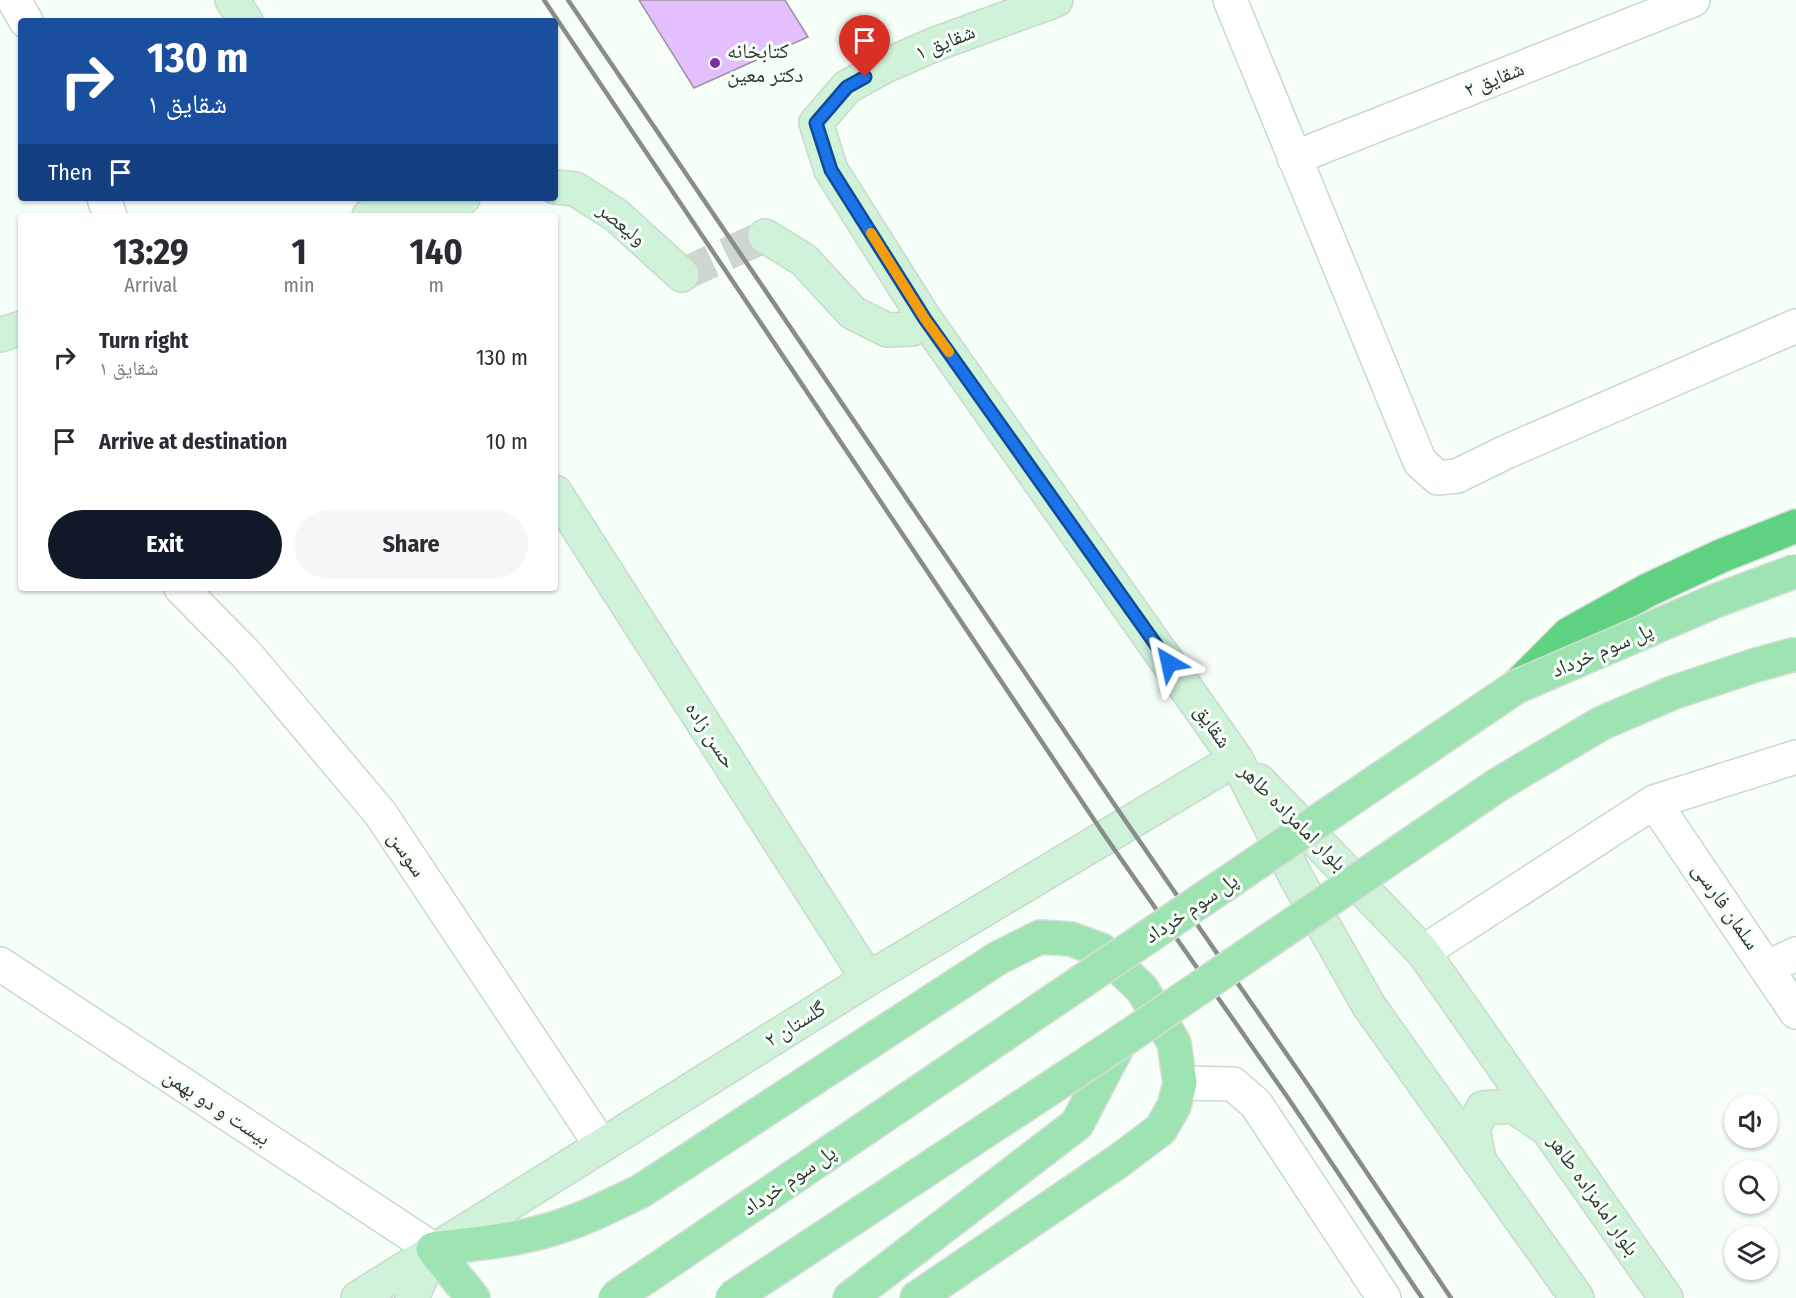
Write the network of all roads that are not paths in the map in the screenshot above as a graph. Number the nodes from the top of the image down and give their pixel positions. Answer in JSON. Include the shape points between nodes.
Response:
{"nodes":[{"id":1,"x":14,"y":0,"type":"edge"},
{"id":2,"x":232,"y":0,"type":"edge"},
{"id":3,"x":1056,"y":0,"type":"edge"},
{"id":4,"x":1230,"y":0,"type":"edge"},
{"id":5,"x":1693,"y":0,"type":"edge"},
{"id":6,"x":24,"y":18,"type":"edge"},
{"id":7,"x":244,"y":18,"type":"edge"},
{"id":8,"x":816,"y":123,"type":"joint"},
{"id":9,"x":1294,"y":158,"type":"junction"},
{"id":10,"x":558,"y":187,"type":"edge"},
{"id":11,"x":443,"y":201,"type":"edge"},
{"id":12,"x":372,"y":211,"type":"edge"},
{"id":13,"x":765,"y":236,"type":"dead end"},
{"id":14,"x":682,"y":275,"type":"dead end"},
{"id":15,"x":925,"y":319,"type":"junction"},
{"id":16,"x":1796,"y":326,"type":"edge"},
{"id":17,"x":18,"y":329,"type":"edge"},
{"id":18,"x":0,"y":335,"type":"edge"},
{"id":19,"x":558,"y":497,"type":"edge"},
{"id":20,"x":1796,"y":526,"type":"edge"},
{"id":21,"x":1796,"y":571,"type":"edge"},
{"id":22,"x":184,"y":591,"type":"edge"},
{"id":23,"x":1796,"y":654,"type":"edge"},
{"id":24,"x":1516,"y":687,"type":"junction"},
{"id":25,"x":1796,"y":757,"type":"edge"},
{"id":26,"x":1236,"y":759,"type":"junction"},
{"id":27,"x":1654,"y":802,"type":"junction"},
{"id":28,"x":1423,"y":952,"type":"junction"},
{"id":29,"x":1782,"y":961,"type":"edge"},
{"id":30,"x":0,"y":964,"type":"edge"},
{"id":31,"x":868,"y":979,"type":"junction"},
{"id":32,"x":1796,"y":1012,"type":"edge"},
{"id":33,"x":1120,"y":1042,"type":"junction"},
{"id":34,"x":1180,"y":1083,"type":"junction"},
{"id":35,"x":1549,"y":1130,"type":"junction"},
{"id":36,"x":601,"y":1145,"type":"junction"},
{"id":37,"x":1479,"y":1159,"type":"junction"},
{"id":38,"x":433,"y":1249,"type":"junction"},
{"id":39,"x":358,"y":1298,"type":"edge"},
{"id":40,"x":412,"y":1298,"type":"edge"},
{"id":41,"x":473,"y":1298,"type":"edge"},
{"id":42,"x":615,"y":1298,"type":"edge"},
{"id":43,"x":732,"y":1298,"type":"edge"},
{"id":44,"x":850,"y":1298,"type":"edge"},
{"id":45,"x":916,"y":1298,"type":"edge"},
{"id":46,"x":1384,"y":1298,"type":"edge"},
{"id":47,"x":1577,"y":1298,"type":"edge"},
{"id":48,"x":1666,"y":1298,"type":"edge"}],
"edges":[{"from":1,"to":6,"type":"street"},
{"from":2,"to":7,"type":"street"},
{"from":3,"to":8,"type":"street","name":"۱ شقایق","via":[[933,45],[883,68],[847,87]]},
{"from":4,"to":9,"type":"street"},
{"from":5,"to":9,"type":"street","name":"شقایق ۲"},
{"from":8,"to":15,"type":"street","name":"شقایق","via":[[831,170]]},
{"from":9,"to":16,"type":"street","via":[[1420,462],[1438,478],[1457,476]]},
{"from":10,"to":14,"type":"street","name":"ولیعصر","via":[[575,189],[616,215]]},
{"from":11,"to":12,"type":"street"},
{"from":13,"to":15,"type":"street","via":[[804,260],[853,313],[887,330],[912,330]]},
{"from":15,"to":26,"type":"street","name":"شقایق"},
{"from":17,"to":18,"type":"street"},
{"from":19,"to":31,"type":"street","name":"حسن زاده"},
{"from":20,"to":24,"type":"highway","via":[[1648,590],[1569,634]]},
{"from":21,"to":24,"type":"main road","name":"پل سوم خرداد","bridge":true,"via":[[1715,601]]},
{"from":22,"to":36,"type":"street","name":"سوسن","via":[[246,654],[380,813]]},
{"from":23,"to":33,"type":"main road","bridge":true,"via":[[1672,693],[1602,723],[1499,784]]},
{"from":24,"to":42,"type":"main road","name":"پل سوم خرداد","bridge":true},
{"from":25,"to":27,"type":"street"},
{"from":26,"to":28,"type":"street","name":"بلوار امامزاده طاهر"},
{"from":26,"to":31,"type":"street","name":"گلستان ۲"},
{"from":26,"to":37,"type":"street","name":"بلوار امامزاده طاهر","via":[[1297,879],[1369,1006]]},
{"from":27,"to":28,"type":"street"},
{"from":27,"to":29,"type":"street","name":"سلمان فارسی"},
{"from":28,"to":35,"type":"street","name":"بلوار امامزاده طاهر"},
{"from":29,"to":32,"type":"street","name":"سلمان فارسی"},
{"from":30,"to":38,"type":"street","name":"بیست و دو بهمن"},
{"from":31,"to":36,"type":"street","name":"گلستان ۲"},
{"from":33,"to":43,"type":"main road","bridge":true},
{"from":33,"to":44,"type":"main road","via":[[1077,1124]]},
{"from":34,"to":38,"type":"main road","via":[[1174,1043],[1142,989],[1101,950],[1071,939],[1040,937],[998,958],[641,1191],[550,1230]]},
{"from":34,"to":45,"type":"main road","via":[[1174,1106],[1161,1129],[1120,1161]]},
{"from":34,"to":46,"type":"street","via":[[1233,1084],[1256,1104]]},
{"from":35,"to":37,"type":"street","via":[[1513,1106],[1484,1108],[1473,1129]]},
{"from":35,"to":48,"type":"street","name":"بلوار امامزاده طاهر"},
{"from":36,"to":38,"type":"street","name":"گلستان ۲"},
{"from":37,"to":47,"type":"street","name":"بلوار امامزاده طاهر"},
{"from":38,"to":39,"type":"street","name":"گلستان ۲"},
{"from":38,"to":40,"type":"street"},
{"from":38,"to":41,"type":"main road"}]}
